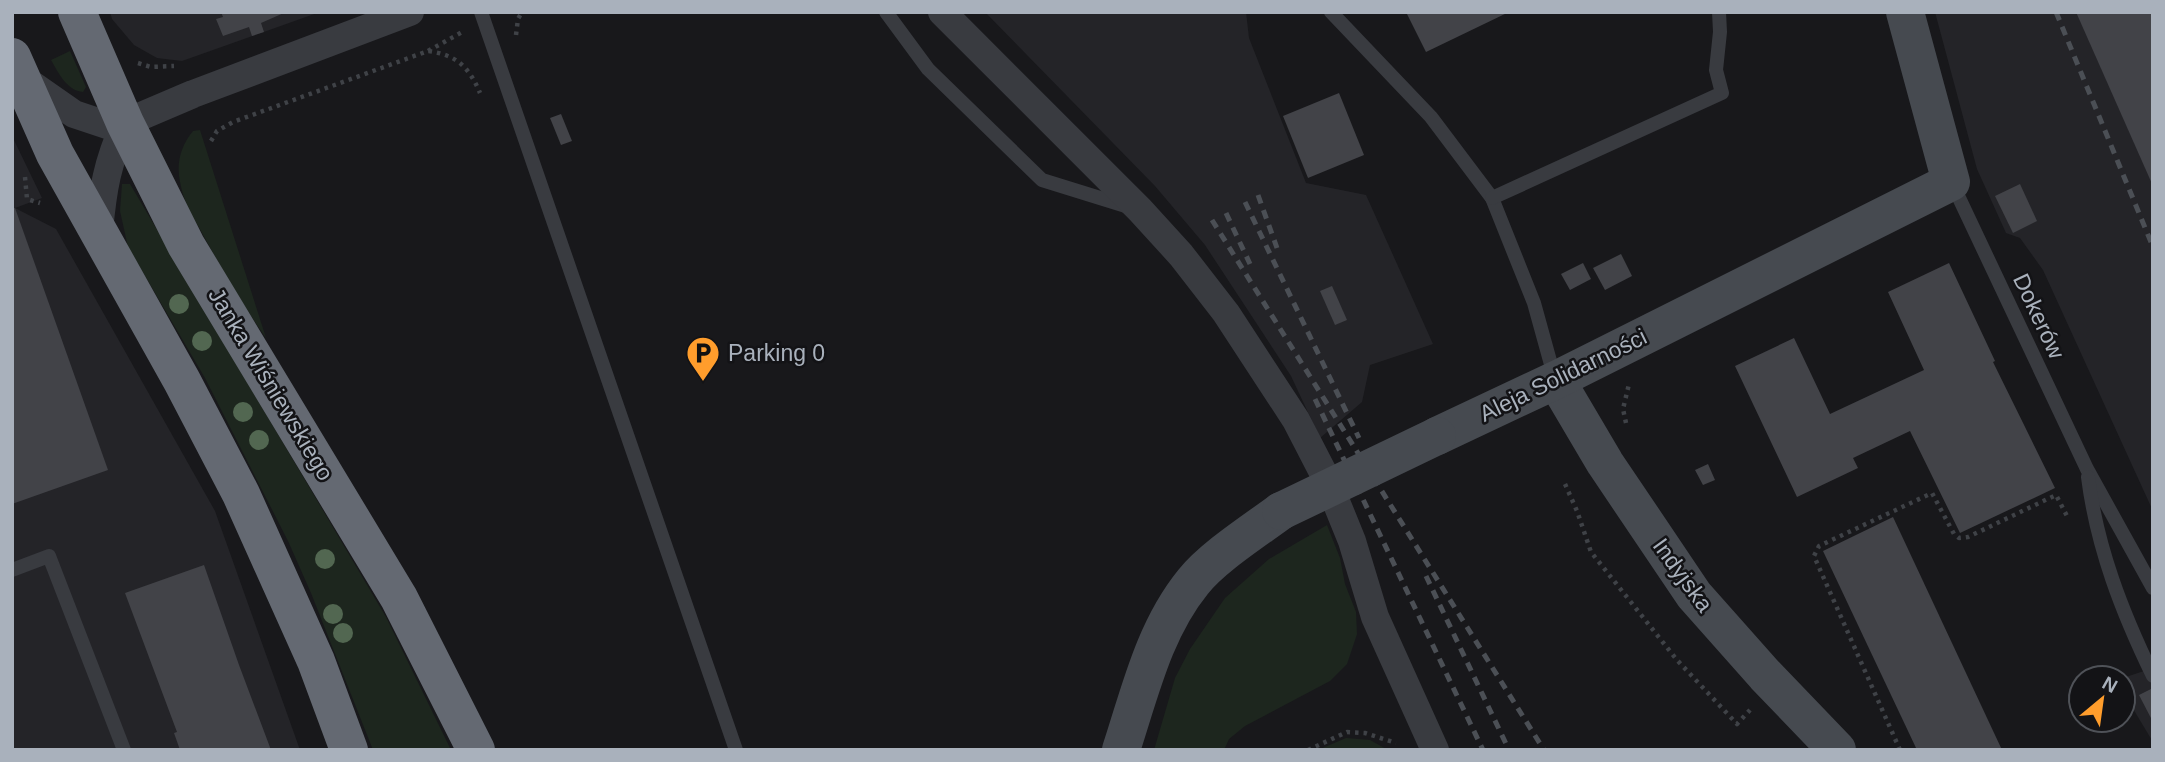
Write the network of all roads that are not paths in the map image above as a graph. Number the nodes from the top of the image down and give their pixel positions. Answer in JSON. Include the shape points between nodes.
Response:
{"nodes":[{"id":1,"x":77,"y":12,"type":"edge"},
{"id":2,"x":410,"y":12,"type":"edge"},
{"id":3,"x":481,"y":12,"type":"edge"},
{"id":4,"x":886,"y":12,"type":"edge"},
{"id":5,"x":942,"y":12,"type":"edge"},
{"id":6,"x":1331,"y":12,"type":"edge"},
{"id":7,"x":1719,"y":12,"type":"edge"},
{"id":8,"x":1905,"y":12,"type":"edge"},
{"id":9,"x":17,"y":67,"type":"edge"},
{"id":10,"x":125,"y":123,"type":"junction"},
{"id":11,"x":1951,"y":182,"type":"junction"},
{"id":12,"x":1492,"y":198,"type":"junction"},
{"id":13,"x":1140,"y":210,"type":"junction"},
{"id":14,"x":99,"y":231,"type":"junction"},
{"id":15,"x":1556,"y":380,"type":"junction"},
{"id":16,"x":2087,"y":469,"type":"junction"},
{"id":17,"x":12,"y":570,"type":"edge"},
{"id":18,"x":2153,"y":588,"type":"edge"},
{"id":19,"x":2153,"y":676,"type":"edge"},
{"id":20,"x":124,"y":750,"type":"edge"},
{"id":21,"x":349,"y":750,"type":"edge"},
{"id":22,"x":476,"y":750,"type":"edge"},
{"id":23,"x":736,"y":750,"type":"edge"},
{"id":24,"x":1121,"y":750,"type":"edge"},
{"id":25,"x":1435,"y":750,"type":"edge"},
{"id":26,"x":1837,"y":750,"type":"edge"}],
"edges":[{"from":1,"to":10,"type":"highway","name":"Janka Wiśniewskiego"},
{"from":2,"to":10,"type":"street"},
{"from":3,"to":23,"type":"lane"},
{"from":4,"to":13,"type":"lane","via":[[928,69],[1042,180]]},
{"from":5,"to":13,"type":"street"},
{"from":6,"to":12,"type":"lane","via":[[1431,117]]},
{"from":7,"to":12,"type":"lane","via":[[1716,70],[1722,93]]},
{"from":8,"to":11,"type":"street"},
{"from":9,"to":10,"type":"street","via":[[74,114],[110,126]]},
{"from":9,"to":14,"type":"highway","via":[[55,154]]},
{"from":10,"to":14,"type":"street","via":[[110,157]]},
{"from":10,"to":22,"type":"highway","name":"Janka Wiśniewskiego","via":[[186,245],[399,598]]},
{"from":11,"to":15,"type":"street","name":"Aleja Solidarności"},
{"from":11,"to":16,"type":"lane","name":"Dokerów"},
{"from":12,"to":15,"type":"lane","via":[[1534,303]]},
{"from":13,"to":25,"type":"street","via":[[1226,313],[1296,420],[1328,482],[1375,617]]},
{"from":14,"to":21,"type":"highway","via":[[242,494],[316,661]]},
{"from":15,"to":24,"type":"street","name":"Aleja Solidarności","bridge":true,"via":[[1281,511],[1236,544],[1193,582],[1156,640]]},
{"from":15,"to":26,"type":"street","name":"Indyjska","via":[[1605,463],[1694,595]]},
{"from":16,"to":18,"type":"lane","name":"Dokerów"},
{"from":16,"to":19,"type":"lane","name":"Dokerów","via":[[2111,580]]},
{"from":17,"to":20,"type":"lane","via":[[49,556]]}]}
